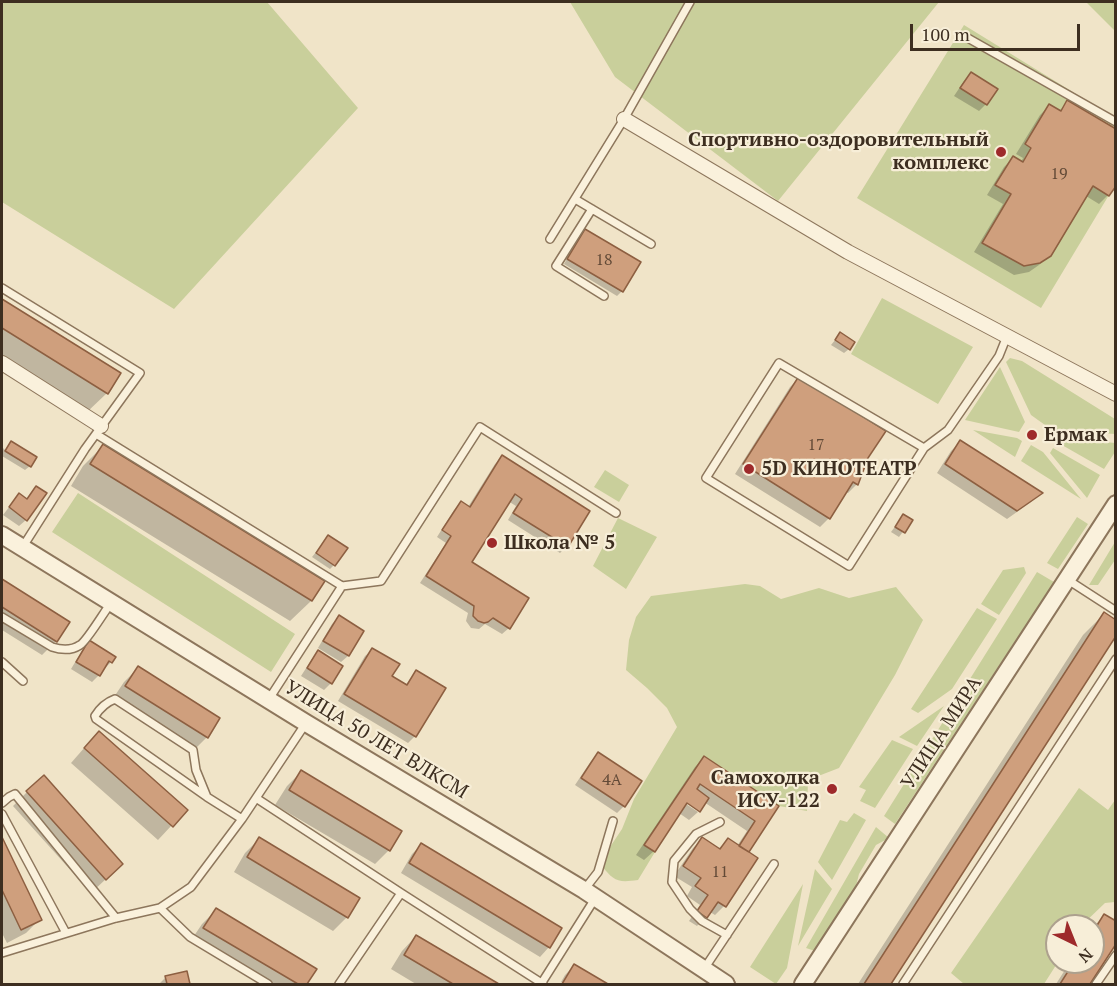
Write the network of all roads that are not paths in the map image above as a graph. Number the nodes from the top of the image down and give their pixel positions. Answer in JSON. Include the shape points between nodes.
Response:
{"nodes":[{"id":1,"x":690,"y":2,"type":"edge"},
{"id":2,"x":966,"y":37,"type":"dead end"},
{"id":3,"x":624,"y":119,"type":"junction"},
{"id":4,"x":1116,"y":122,"type":"edge"},
{"id":5,"x":575,"y":199,"type":"junction"},
{"id":6,"x":591,"y":209,"type":"junction"},
{"id":7,"x":550,"y":239,"type":"dead end"},
{"id":8,"x":651,"y":244,"type":"dead end"},
{"id":9,"x":2,"y":288,"type":"edge"},
{"id":10,"x":604,"y":297,"type":"dead end"},
{"id":11,"x":1007,"y":335,"type":"junction"},
{"id":12,"x":2,"y":363,"type":"edge"},
{"id":13,"x":1116,"y":394,"type":"edge"},
{"id":14,"x":98,"y":430,"type":"junction"},
{"id":15,"x":924,"y":448,"type":"junction"},
{"id":16,"x":1116,"y":504,"type":"edge"},
{"id":17,"x":616,"y":513,"type":"dead end"},
{"id":18,"x":2,"y":536,"type":"edge"},
{"id":19,"x":22,"y":548,"type":"junction"},
{"id":20,"x":1068,"y":580,"type":"junction"},
{"id":21,"x":342,"y":586,"type":"junction"},
{"id":22,"x":111,"y":603,"type":"junction"},
{"id":23,"x":1116,"y":611,"type":"edge"},
{"id":24,"x":2,"y":617,"type":"edge"},
{"id":25,"x":1116,"y":659,"type":"edge"},
{"id":26,"x":2,"y":662,"type":"edge"},
{"id":27,"x":22,"y":681,"type":"dead end"},
{"id":28,"x":269,"y":700,"type":"junction"},
{"id":29,"x":306,"y":723,"type":"junction"},
{"id":30,"x":207,"y":797,"type":"junction"},
{"id":31,"x":256,"y":798,"type":"junction"},
{"id":32,"x":2,"y":803,"type":"edge"},
{"id":33,"x":2,"y":814,"type":"edge"},
{"id":34,"x":242,"y":819,"type":"junction"},
{"id":35,"x":613,"y":821,"type":"dead end"},
{"id":36,"x":720,"y":822,"type":"dead end"},
{"id":37,"x":774,"y":864,"type":"dead end"},
{"id":38,"x":401,"y":893,"type":"junction"},
{"id":39,"x":590,"y":894,"type":"junction"},
{"id":40,"x":160,"y":908,"type":"junction"},
{"id":41,"x":116,"y":918,"type":"junction"},
{"id":42,"x":66,"y":933,"type":"junction"},
{"id":43,"x":727,"y":935,"type":"junction"},
{"id":44,"x":2,"y":953,"type":"edge"},
{"id":45,"x":1116,"y":955,"type":"edge"},
{"id":46,"x":704,"y":970,"type":"junction"},
{"id":47,"x":268,"y":984,"type":"edge"},
{"id":48,"x":339,"y":984,"type":"edge"},
{"id":49,"x":542,"y":984,"type":"edge"},
{"id":50,"x":726,"y":984,"type":"edge"},
{"id":51,"x":803,"y":984,"type":"edge"},
{"id":52,"x":903,"y":984,"type":"edge"},
{"id":53,"x":1096,"y":984,"type":"edge"}],
"edges":[{"from":1,"to":3,"type":"lane"},
{"from":2,"to":4,"type":"lane"},
{"from":3,"to":5,"type":"lane"},
{"from":3,"to":11,"type":"street","via":[[848,252]]},
{"from":5,"to":6,"type":"lane"},
{"from":5,"to":7,"type":"lane"},
{"from":6,"to":8,"type":"lane"},
{"from":6,"to":10,"type":"lane","via":[[556,266]]},
{"from":9,"to":14,"type":"lane","via":[[140,373]]},
{"from":11,"to":13,"type":"street"},
{"from":11,"to":15,"type":"lane","via":[[999,356],[948,430]]},
{"from":12,"to":14,"type":"street"},
{"from":14,"to":19,"type":"lane"},
{"from":14,"to":21,"type":"lane"},
{"from":15,"to":15,"type":"lane","via":[[849,566],[706,478],[778,363]]},
{"from":16,"to":20,"type":"street","name":"УЛИЦА МИРА"},
{"from":17,"to":21,"type":"lane","via":[[480,427],[381,581]]},
{"from":18,"to":19,"type":"street","name":"УЛИЦА 50 ЛЕТ ВЛКСМ"},
{"from":19,"to":22,"type":"street","name":"УЛИЦА 50 ЛЕТ ВЛКСМ"},
{"from":20,"to":23,"type":"lane"},
{"from":20,"to":51,"type":"street","name":"УЛИЦА МИРА"},
{"from":21,"to":28,"type":"lane"},
{"from":22,"to":24,"type":"lane","via":[[81,645],[73,649],[52,647]]},
{"from":22,"to":28,"type":"street","name":"УЛИЦА 50 ЛЕТ ВЛКСМ"},
{"from":25,"to":52,"type":"lane"},
{"from":26,"to":27,"type":"lane"},
{"from":28,"to":29,"type":"street","name":"УЛИЦА 50 ЛЕТ ВЛКСМ"},
{"from":29,"to":31,"type":"lane"},
{"from":29,"to":39,"type":"street","name":"УЛИЦА 50 ЛЕТ ВЛКСМ"},
{"from":30,"to":30,"type":"lane","via":[[193,750],[115,699],[98,712],[96,719]]},
{"from":30,"to":34,"type":"lane"},
{"from":31,"to":34,"type":"lane"},
{"from":31,"to":38,"type":"lane"},
{"from":32,"to":41,"type":"lane","via":[[15,795]]},
{"from":33,"to":42,"type":"lane"},
{"from":34,"to":40,"type":"lane","via":[[191,887]]},
{"from":35,"to":39,"type":"lane"},
{"from":36,"to":43,"type":"lane","via":[[696,834],[674,861],[672,882],[702,921]]},
{"from":37,"to":43,"type":"lane"},
{"from":38,"to":48,"type":"lane"},
{"from":38,"to":49,"type":"lane"},
{"from":39,"to":46,"type":"street","name":"УЛИЦА 50 ЛЕТ ВЛКСМ"},
{"from":39,"to":49,"type":"lane"},
{"from":40,"to":41,"type":"lane"},
{"from":40,"to":47,"type":"lane","via":[[190,937]]},
{"from":41,"to":42,"type":"lane"},
{"from":42,"to":44,"type":"lane"},
{"from":43,"to":46,"type":"lane"},
{"from":45,"to":53,"type":"lane"},
{"from":46,"to":50,"type":"street","name":"УЛИЦА 50 ЛЕТ ВЛКСМ"}]}
